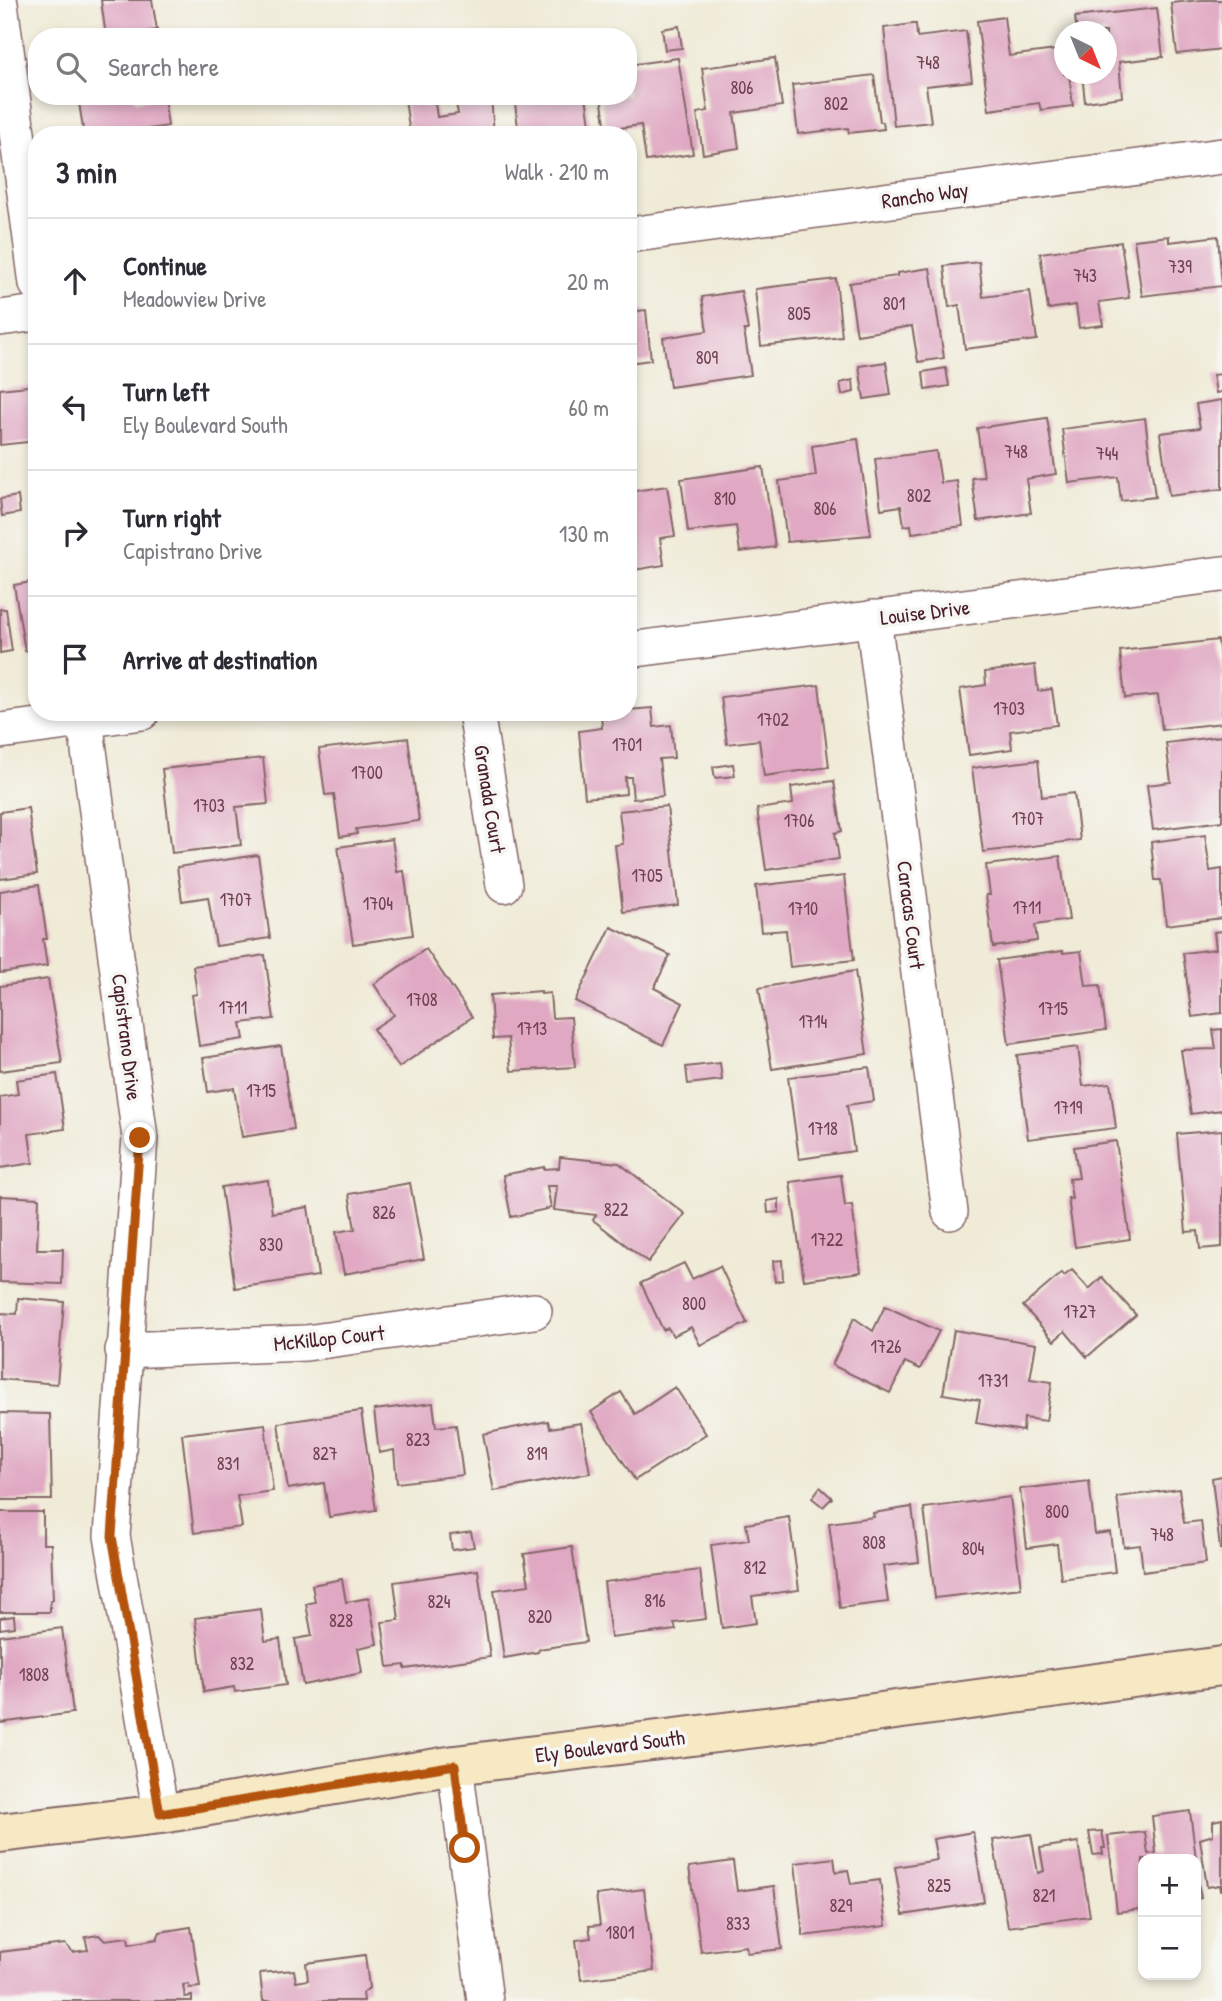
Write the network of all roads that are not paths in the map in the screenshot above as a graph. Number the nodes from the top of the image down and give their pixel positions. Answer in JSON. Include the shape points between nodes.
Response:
{"nodes":[{"id":1,"x":0,"y":4,"type":"edge"},
{"id":2,"x":1222,"y":156,"type":"edge"},
{"id":3,"x":28,"y":216,"type":"edge"},
{"id":4,"x":637,"y":234,"type":"edge"},
{"id":5,"x":28,"y":314,"type":"edge"},
{"id":6,"x":0,"y":318,"type":"edge"},
{"id":7,"x":1222,"y":574,"type":"edge"},
{"id":8,"x":873,"y":618,"type":"junction"},
{"id":9,"x":637,"y":649,"type":"edge"},
{"id":10,"x":76,"y":721,"type":"edge"},
{"id":11,"x":85,"y":721,"type":"edge"},
{"id":12,"x":478,"y":721,"type":"edge"},
{"id":13,"x":0,"y":730,"type":"edge"},
{"id":14,"x":504,"y":885,"type":"dead end"},
{"id":15,"x":950,"y":1212,"type":"dead end"},
{"id":16,"x":534,"y":1311,"type":"dead end"},
{"id":17,"x":123,"y":1350,"type":"junction"},
{"id":18,"x":1222,"y":1666,"type":"edge"},
{"id":19,"x":455,"y":1765,"type":"junction"},
{"id":20,"x":160,"y":1814,"type":"junction"},
{"id":21,"x":0,"y":1833,"type":"edge"},
{"id":22,"x":485,"y":2001,"type":"edge"}],
"edges":[{"from":1,"to":3,"type":"street"},
{"from":2,"to":4,"type":"street","name":"Rancho Way"},
{"from":5,"to":6,"type":"street"},
{"from":7,"to":8,"type":"street","name":"Louise Drive"},
{"from":8,"to":9,"type":"street","name":"Louise Drive"},
{"from":8,"to":15,"type":"street","name":"Caracas Court"},
{"from":10,"to":13,"type":"street"},
{"from":11,"to":17,"type":"street","name":"Capistrano Drive","via":[[140,1138]]},
{"from":12,"to":14,"type":"street","name":"Granada Court"},
{"from":16,"to":17,"type":"street","name":"McKillop Court","via":[[306,1343]]},
{"from":17,"to":20,"type":"street","name":"Capistrano Drive","via":[[112,1536]]},
{"from":18,"to":19,"type":"main road","name":"Ely Boulevard South"},
{"from":19,"to":20,"type":"main road","name":"Ely Boulevard South"},
{"from":19,"to":22,"type":"street"},
{"from":20,"to":21,"type":"main road","name":"Ely Boulevard South"}]}
